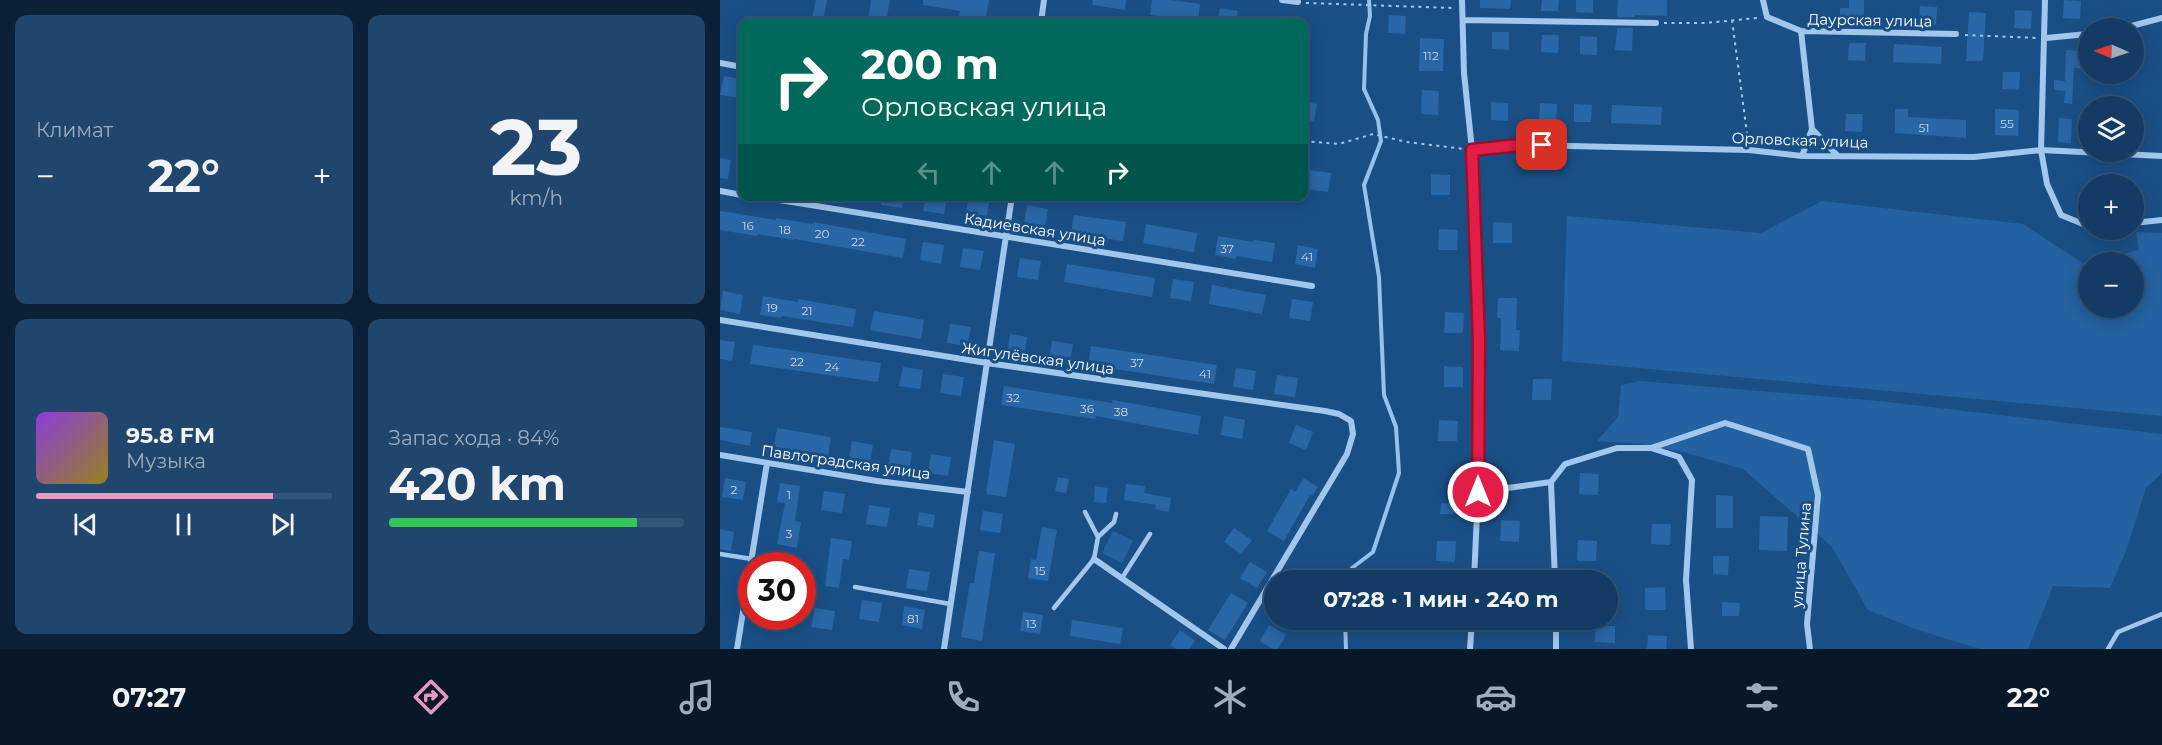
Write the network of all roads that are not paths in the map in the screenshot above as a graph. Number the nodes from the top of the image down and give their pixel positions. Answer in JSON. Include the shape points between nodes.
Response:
{"nodes":[{"id":1,"x":1044,"y":0,"type":"edge"},
{"id":2,"x":1282,"y":0,"type":"edge"},
{"id":3,"x":1462,"y":0,"type":"edge"},
{"id":4,"x":1763,"y":0,"type":"edge"},
{"id":5,"x":2045,"y":0,"type":"edge"},
{"id":6,"x":1298,"y":2,"type":"road end"},
{"id":7,"x":1042,"y":18,"type":"edge"},
{"id":8,"x":2162,"y":18,"type":"edge"},
{"id":9,"x":1463,"y":20,"type":"junction"},
{"id":10,"x":1656,"y":23,"type":"road end"},
{"id":11,"x":2144,"y":23,"type":"edge"},
{"id":12,"x":1801,"y":31,"type":"junction"},
{"id":13,"x":1956,"y":34,"type":"road end"},
{"id":14,"x":2078,"y":35,"type":"edge"},
{"id":15,"x":2046,"y":38,"type":"junction"},
{"id":16,"x":720,"y":63,"type":"edge"},
{"id":17,"x":738,"y":66,"type":"edge"},
{"id":18,"x":1812,"y":129,"type":"junction"},
{"id":19,"x":1472,"y":150,"type":"junction"},
{"id":20,"x":2041,"y":150,"type":"junction"},
{"id":21,"x":1837,"y":155,"type":"junction"},
{"id":22,"x":1802,"y":156,"type":"junction"},
{"id":23,"x":2162,"y":156,"type":"edge"},
{"id":24,"x":720,"y":191,"type":"edge"},
{"id":25,"x":738,"y":194,"type":"edge"},
{"id":26,"x":785,"y":201,"type":"edge"},
{"id":27,"x":1011,"y":201,"type":"edge"},
{"id":28,"x":2162,"y":220,"type":"edge"},
{"id":29,"x":2078,"y":222,"type":"edge"},
{"id":30,"x":2144,"y":222,"type":"edge"},
{"id":31,"x":1005,"y":236,"type":"junction"},
{"id":32,"x":1312,"y":286,"type":"dead end"},
{"id":33,"x":720,"y":320,"type":"edge"},
{"id":34,"x":987,"y":363,"type":"junction"},
{"id":35,"x":1651,"y":448,"type":"junction"},
{"id":36,"x":720,"y":455,"type":"edge"},
{"id":37,"x":767,"y":463,"type":"junction"},
{"id":38,"x":1551,"y":482,"type":"junction"},
{"id":39,"x":968,"y":492,"type":"junction"},
{"id":40,"x":1478,"y":492,"type":"junction"},
{"id":41,"x":1085,"y":512,"type":"dead end"},
{"id":42,"x":1116,"y":514,"type":"dead end"},
{"id":43,"x":1150,"y":534,"type":"dead end"},
{"id":44,"x":1098,"y":537,"type":"junction"},
{"id":45,"x":753,"y":552,"type":"edge"},
{"id":46,"x":720,"y":554,"type":"edge"},
{"id":47,"x":738,"y":557,"type":"edge"},
{"id":48,"x":1094,"y":559,"type":"junction"},
{"id":49,"x":1474,"y":570,"type":"edge"},
{"id":50,"x":1555,"y":570,"type":"edge"},
{"id":51,"x":1122,"y":578,"type":"junction"},
{"id":52,"x":855,"y":587,"type":"dead end"},
{"id":53,"x":950,"y":604,"type":"junction"},
{"id":54,"x":1054,"y":608,"type":"dead end"},
{"id":55,"x":2162,"y":614,"type":"edge"},
{"id":56,"x":740,"y":630,"type":"edge"},
{"id":57,"x":1471,"y":630,"type":"edge"},
{"id":58,"x":1556,"y":630,"type":"edge"},
{"id":59,"x":737,"y":649,"type":"edge"},
{"id":60,"x":944,"y":649,"type":"edge"},
{"id":61,"x":1224,"y":649,"type":"edge"},
{"id":62,"x":1231,"y":649,"type":"edge"},
{"id":63,"x":1470,"y":649,"type":"edge"},
{"id":64,"x":1556,"y":649,"type":"edge"},
{"id":65,"x":1690,"y":649,"type":"edge"},
{"id":66,"x":1810,"y":649,"type":"edge"},
{"id":67,"x":2108,"y":649,"type":"edge"}],
"edges":[{"from":1,"to":7,"type":"street"},
{"from":2,"to":6,"type":"street"},
{"from":3,"to":9,"type":"street"},
{"from":4,"to":12,"type":"street","name":"Даурская улица","via":[[1767,17]]},
{"from":5,"to":15,"type":"street"},
{"from":8,"to":11,"type":"street"},
{"from":9,"to":10,"type":"street"},
{"from":9,"to":19,"type":"street"},
{"from":12,"to":13,"type":"street","name":"Даурская улица"},
{"from":12,"to":18,"type":"street"},
{"from":14,"to":15,"type":"street"},
{"from":15,"to":20,"type":"street"},
{"from":16,"to":17,"type":"street"},
{"from":18,"to":21,"type":"street"},
{"from":18,"to":22,"type":"street"},
{"from":19,"to":22,"type":"street","name":"Орловская улица","via":[[1519,145],[1749,150]]},
{"from":19,"to":40,"type":"street","via":[[1479,341]]},
{"from":20,"to":21,"type":"street","name":"Орловская улица","via":[[1974,157]]},
{"from":20,"to":23,"type":"street","name":"Орловская улица"},
{"from":20,"to":29,"type":"street","via":[[2047,184],[2061,215]]},
{"from":21,"to":22,"type":"street","name":"Орловская улица"},
{"from":24,"to":25,"type":"street"},
{"from":26,"to":31,"type":"street","name":"Кадиевская улица"},
{"from":27,"to":31,"type":"street"},
{"from":28,"to":30,"type":"street"},
{"from":31,"to":32,"type":"street","name":"Кадиевская улица"},
{"from":31,"to":34,"type":"street"},
{"from":33,"to":34,"type":"street","name":"Жигулёвская улица"},
{"from":34,"to":39,"type":"street"},
{"from":34,"to":62,"type":"street","name":"Жигулёвская улица","via":[[1325,411],[1351,421],[1353,434],[1347,454]]},
{"from":35,"to":38,"type":"street","via":[[1617,448],[1565,464]]},
{"from":35,"to":65,"type":"street","via":[[1679,457],[1692,480],[1686,580]]},
{"from":35,"to":66,"type":"street","name":"улица Тулина","via":[[1725,423],[1808,449],[1818,495],[1807,624]]},
{"from":36,"to":37,"type":"street","name":"Павлоградская улица"},
{"from":37,"to":39,"type":"street","name":"Павлоградская улица"},
{"from":37,"to":45,"type":"street"},
{"from":38,"to":40,"type":"street"},
{"from":38,"to":50,"type":"street"},
{"from":39,"to":53,"type":"street"},
{"from":40,"to":49,"type":"street"},
{"from":41,"to":44,"type":"lane"},
{"from":42,"to":44,"type":"lane","via":[[1114,522]]},
{"from":43,"to":51,"type":"lane"},
{"from":44,"to":48,"type":"lane"},
{"from":46,"to":47,"type":"lane"},
{"from":48,"to":51,"type":"street"},
{"from":48,"to":54,"type":"lane"},
{"from":51,"to":61,"type":"street"},
{"from":52,"to":53,"type":"lane"},
{"from":53,"to":60,"type":"street"},
{"from":55,"to":67,"type":"lane","via":[[2118,632]]},
{"from":56,"to":59,"type":"street"},
{"from":57,"to":63,"type":"street"},
{"from":58,"to":64,"type":"street"}]}
